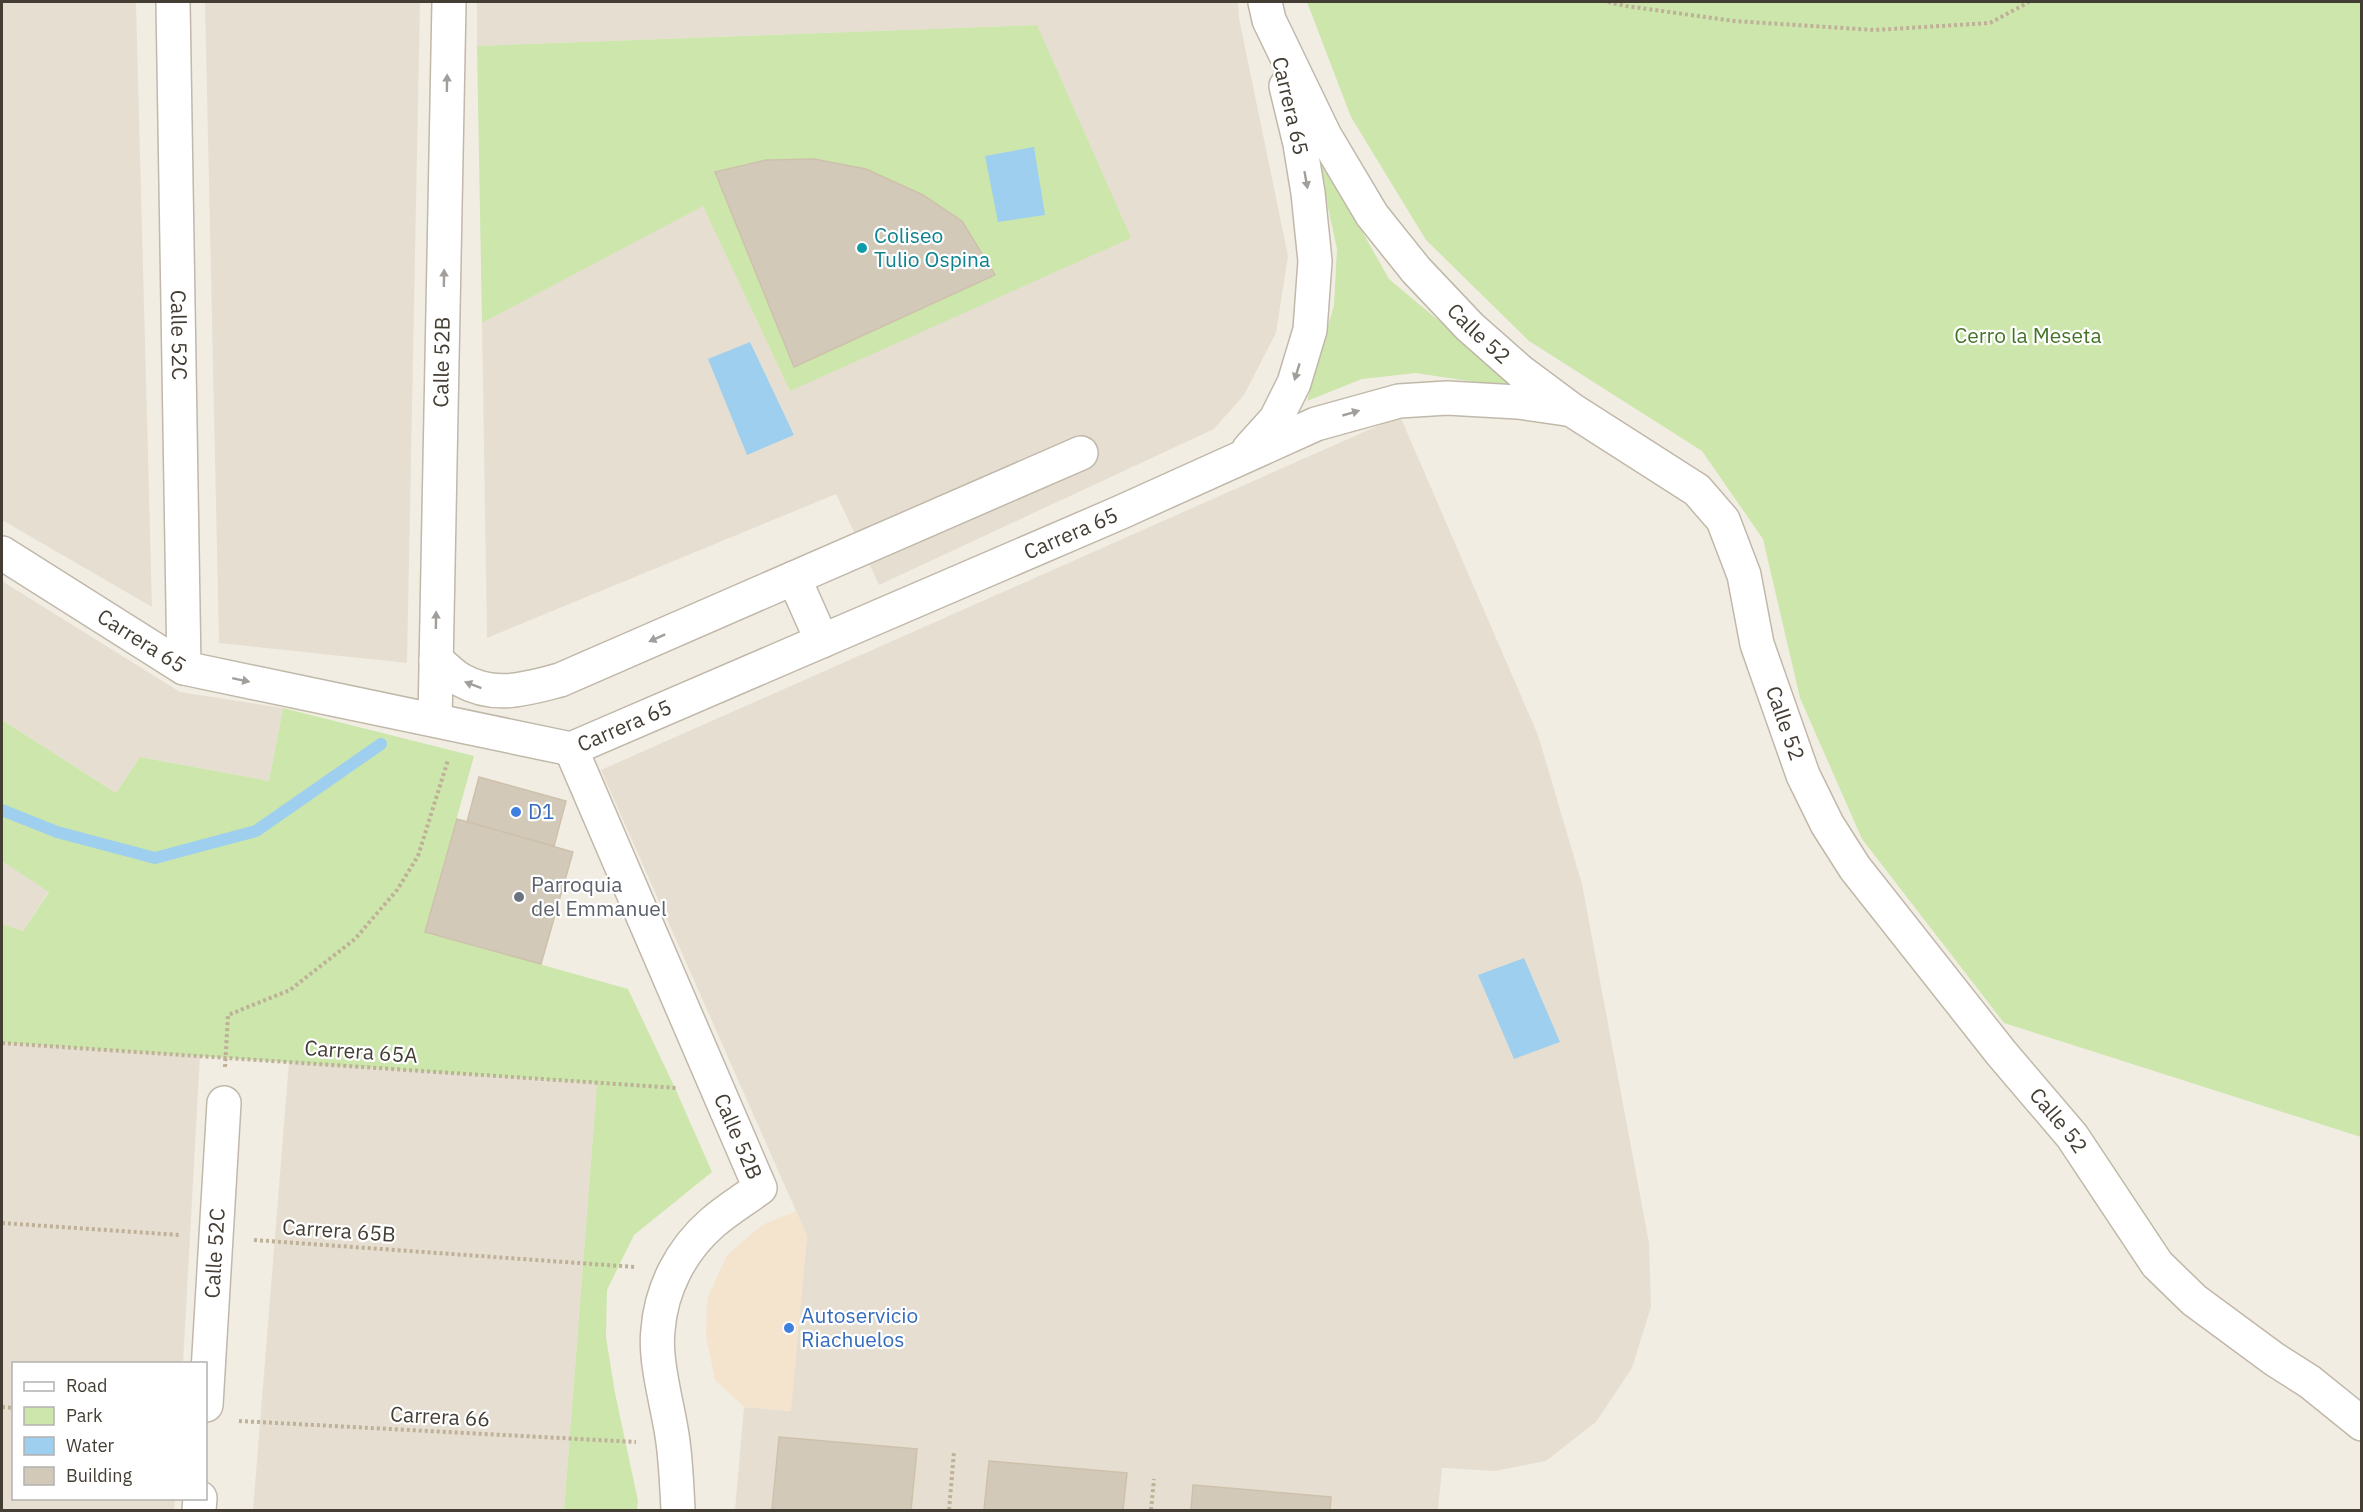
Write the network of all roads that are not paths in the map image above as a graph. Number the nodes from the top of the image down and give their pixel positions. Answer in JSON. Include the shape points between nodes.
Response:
{"nodes":[{"id":1,"x":173,"y":2,"type":"edge"},
{"id":2,"x":449,"y":2,"type":"edge"},
{"id":3,"x":1267,"y":11,"type":"edge"},
{"id":4,"x":1572,"y":410,"type":"junction"},
{"id":5,"x":1081,"y":453,"type":"dead end"},
{"id":6,"x":1239,"y":459,"type":"junction"},
{"id":7,"x":2,"y":553,"type":"edge"},
{"id":8,"x":794,"y":578,"type":"junction"},
{"id":9,"x":822,"y":641,"type":"junction"},
{"id":10,"x":436,"y":660,"type":"junction"},
{"id":11,"x":184,"y":668,"type":"junction"},
{"id":12,"x":446,"y":723,"type":"junction"},
{"id":13,"x":571,"y":749,"type":"junction"},
{"id":14,"x":224,"y":1103,"type":"road end"},
{"id":15,"x":217,"y":1413,"type":"edge"},
{"id":16,"x":2361,"y":1424,"type":"edge"},
{"id":17,"x":678,"y":1510,"type":"edge"}],
"edges":[{"from":1,"to":11,"type":"street","name":"Calle 52C"},
{"from":10,"to":2,"type":"street","name":"Calle 52B","one_way":true},
{"from":3,"to":4,"type":"street","name":"Calle 52","via":[[1325,136],[1372,215],[1416,270],[1470,327]]},
{"from":3,"to":6,"type":"street","name":"Carrera 65","one_way":true,"via":[[1302,154],[1314,272],[1310,330],[1294,383],[1276,419]]},
{"from":6,"to":4,"type":"street","name":"Carrera 65","one_way":true,"via":[[1316,424],[1399,401],[1447,398]]},
{"from":4,"to":16,"type":"street","name":"Calle 52","via":[[1697,490],[1723,520],[1744,575],[1761,655],[1803,775],[1827,824],[1855,868],[2072,1136],[2157,1264],[2194,1300],[2310,1382]]},
{"from":5,"to":8,"type":"street"},
{"from":6,"to":9,"type":"street","name":"Carrera 65"},
{"from":7,"to":11,"type":"street","name":"Carrera 65"},
{"from":8,"to":9,"type":"street"},
{"from":8,"to":10,"type":"street","one_way":true,"via":[[560,680],[515,692],[487,690],[460,680]]},
{"from":9,"to":13,"type":"street","name":"Carrera 65"},
{"from":10,"to":12,"type":"street","name":"Calle 52B"},
{"from":11,"to":12,"type":"street","name":"Carrera 65","one_way":true},
{"from":12,"to":13,"type":"street","name":"Carrera 65"},
{"from":13,"to":17,"type":"street","name":"Calle 52B","via":[[760,1188],[712,1223],[674,1270],[663,1298],[657,1331],[674,1444]]},
{"from":14,"to":15,"type":"street","name":"Calle 52C","via":[[216,1238]]}]}
